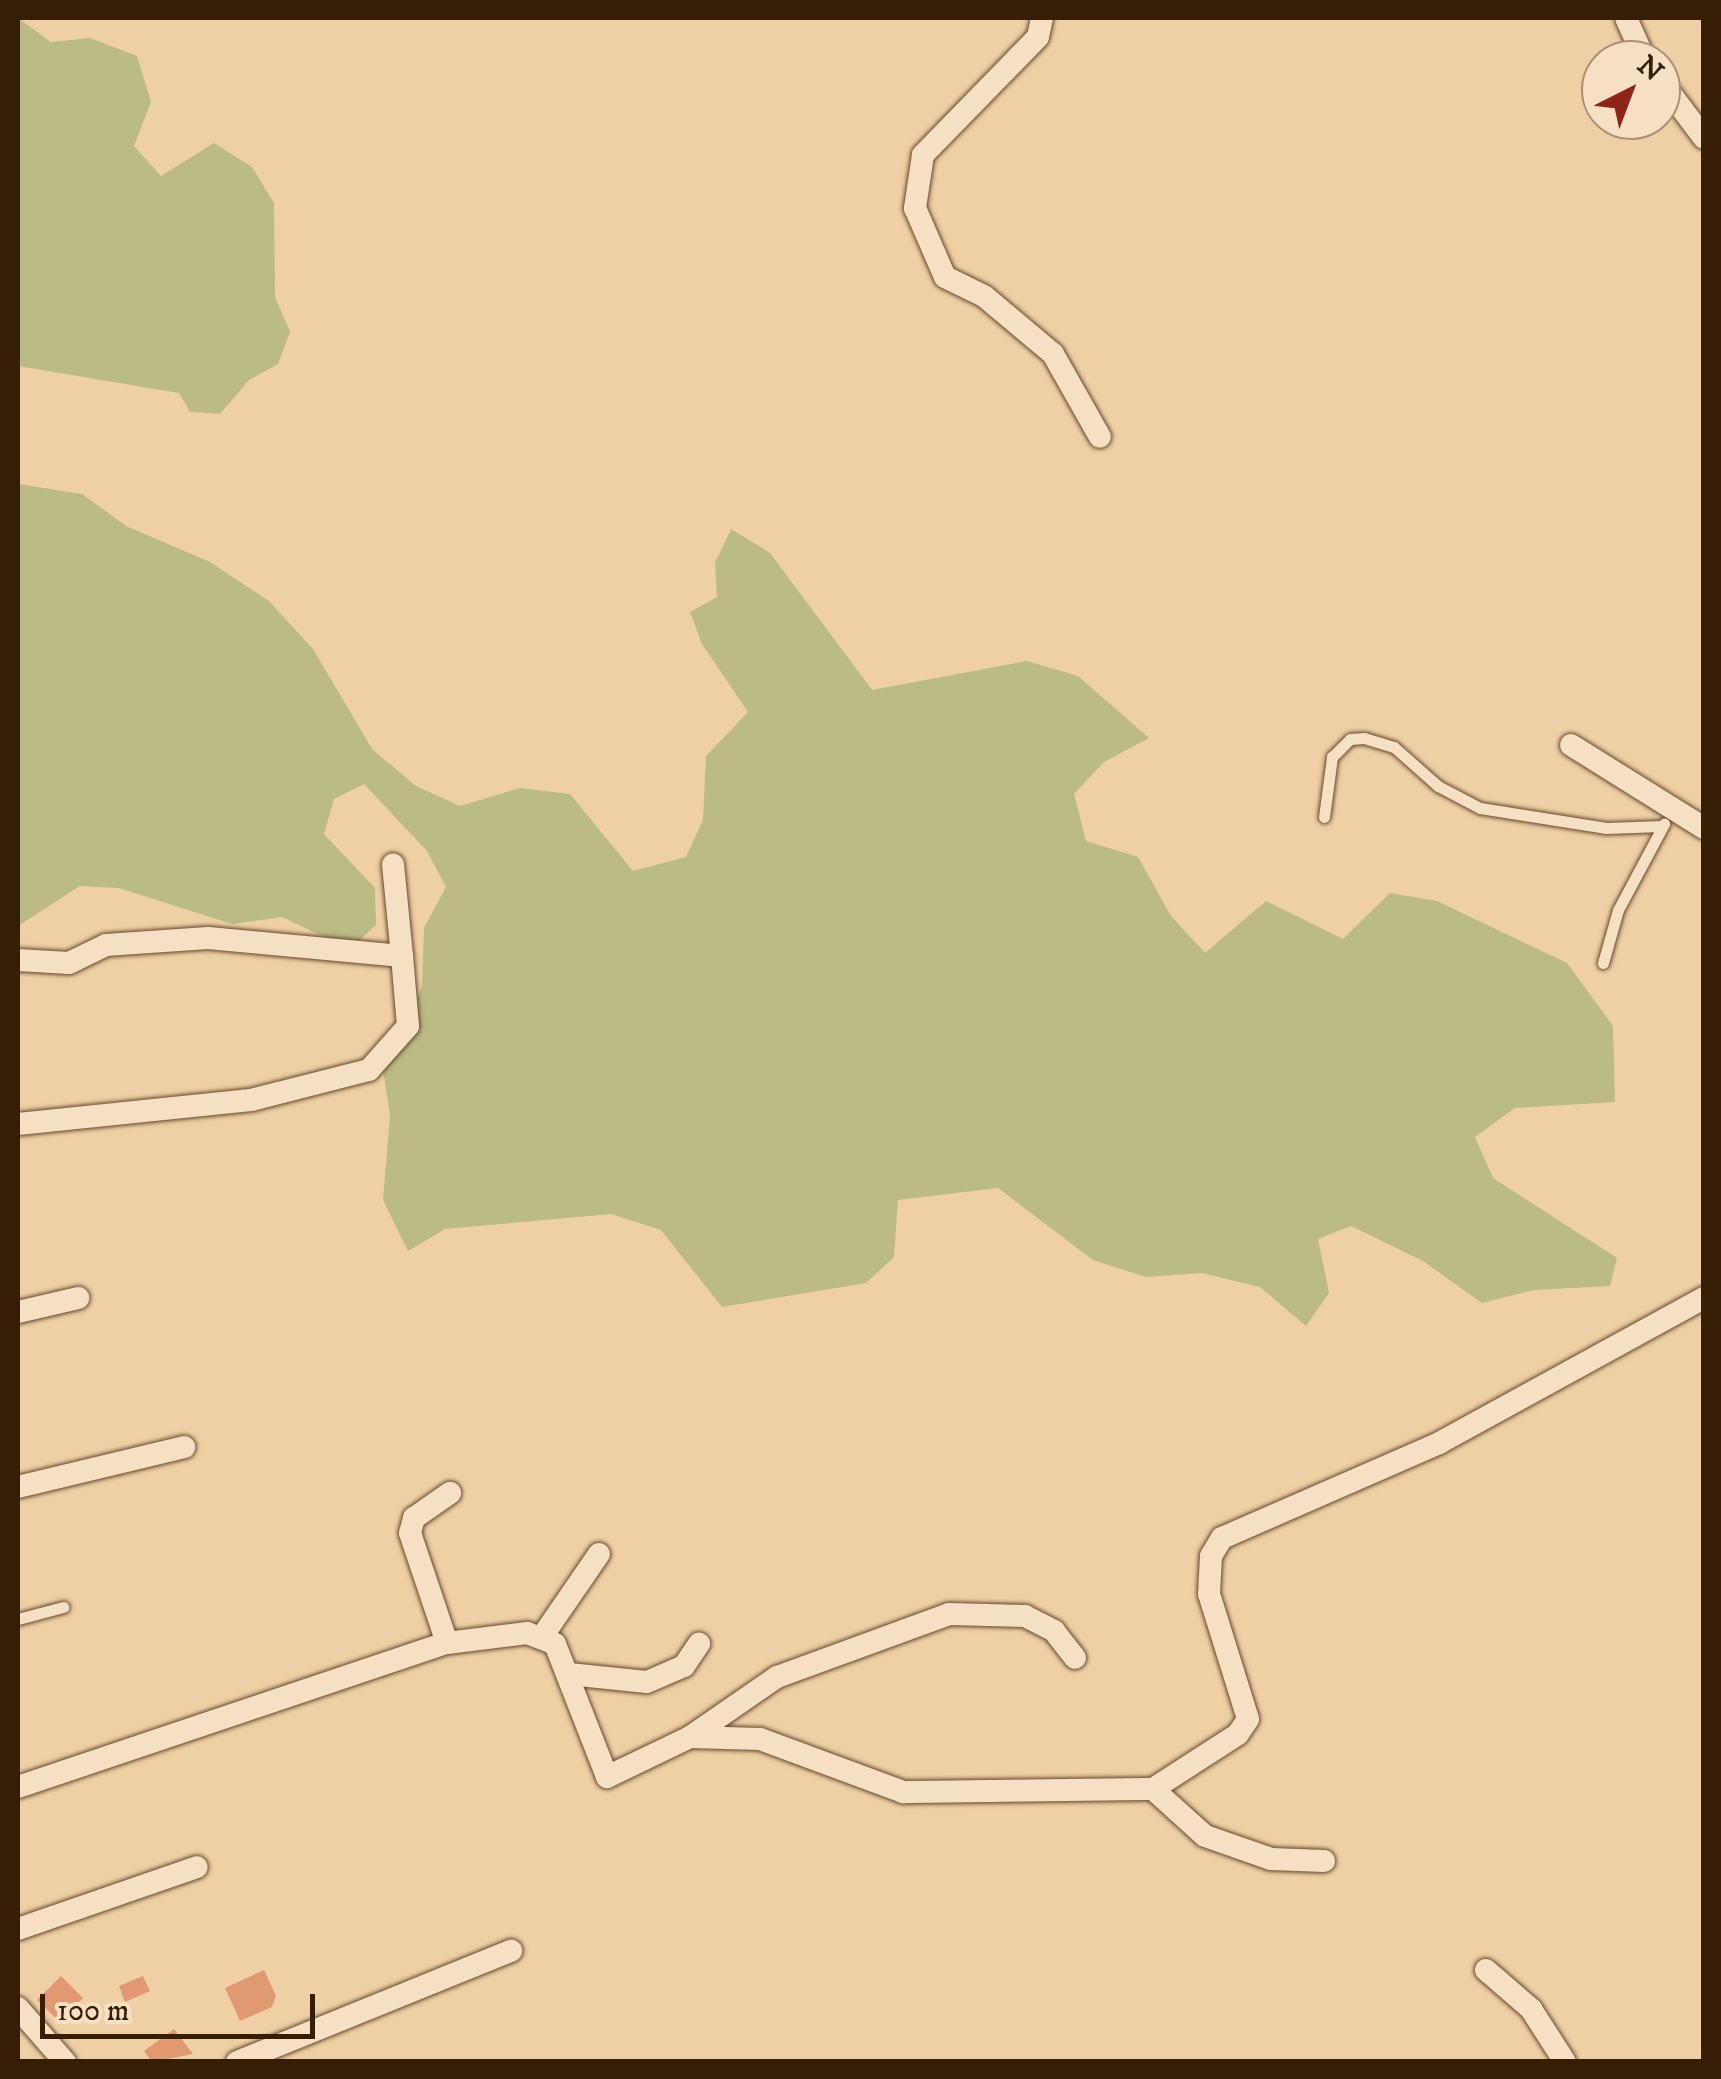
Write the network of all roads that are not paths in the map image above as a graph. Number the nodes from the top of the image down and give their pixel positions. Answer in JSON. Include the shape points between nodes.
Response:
{"nodes":[{"id":1,"x":1042,"y":18,"type":"edge"},
{"id":2,"x":1681,"y":108,"type":"edge"},
{"id":3,"x":1704,"y":138,"type":"edge"},
{"id":4,"x":1100,"y":437,"type":"dead end"},
{"id":5,"x":1571,"y":745,"type":"dead end"},
{"id":6,"x":1683,"y":809,"type":"junction"},
{"id":7,"x":1324,"y":817,"type":"dead end"},
{"id":8,"x":1662,"y":826,"type":"junction"},
{"id":9,"x":1704,"y":828,"type":"edge"},
{"id":10,"x":394,"y":864,"type":"dead end"},
{"id":11,"x":402,"y":956,"type":"junction"},
{"id":12,"x":18,"y":960,"type":"edge"},
{"id":13,"x":1603,"y":964,"type":"dead end"},
{"id":14,"x":18,"y":1124,"type":"edge"},
{"id":15,"x":78,"y":1298,"type":"dead end"},
{"id":16,"x":1704,"y":1298,"type":"edge"},
{"id":17,"x":18,"y":1312,"type":"edge"},
{"id":18,"x":184,"y":1447,"type":"dead end"},
{"id":19,"x":18,"y":1487,"type":"edge"},
{"id":20,"x":450,"y":1493,"type":"dead end"},
{"id":21,"x":599,"y":1554,"type":"dead end"},
{"id":22,"x":63,"y":1606,"type":"dead end"},
{"id":23,"x":18,"y":1619,"type":"edge"},
{"id":24,"x":544,"y":1634,"type":"junction"},
{"id":25,"x":447,"y":1643,"type":"junction"},
{"id":26,"x":699,"y":1644,"type":"dead end"},
{"id":27,"x":1075,"y":1658,"type":"dead end"},
{"id":28,"x":569,"y":1674,"type":"junction"},
{"id":29,"x":690,"y":1738,"type":"junction"},
{"id":30,"x":18,"y":1787,"type":"edge"},
{"id":31,"x":1154,"y":1789,"type":"junction"},
{"id":32,"x":1324,"y":1860,"type":"dead end"},
{"id":33,"x":197,"y":1868,"type":"dead end"},
{"id":34,"x":18,"y":1929,"type":"edge"},
{"id":35,"x":511,"y":1951,"type":"dead end"},
{"id":36,"x":1486,"y":1970,"type":"dead end"},
{"id":37,"x":18,"y":2008,"type":"edge"},
{"id":38,"x":65,"y":2062,"type":"edge"},
{"id":39,"x":237,"y":2062,"type":"edge"},
{"id":40,"x":1565,"y":2062,"type":"edge"}],
"edges":[{"from":1,"to":4,"type":"street","via":[[1038,37],[924,155],[915,208],[945,277],[996,304],[1054,354]]},
{"from":2,"to":3,"type":"street"},
{"from":5,"to":6,"type":"street"},
{"from":6,"to":8,"type":"lane"},
{"from":6,"to":9,"type":"street"},
{"from":7,"to":8,"type":"lane","via":[[1332,757],[1350,738],[1364,738],[1394,747],[1438,786],[1480,808],[1606,828]]},
{"from":8,"to":13,"type":"lane","via":[[1618,910]]},
{"from":10,"to":11,"type":"street"},
{"from":11,"to":12,"type":"street","via":[[208,938],[106,945],[69,963]]},
{"from":11,"to":14,"type":"street","via":[[408,1026],[368,1070],[252,1100]]},
{"from":15,"to":17,"type":"street"},
{"from":16,"to":31,"type":"street","via":[[1439,1444],[1222,1538],[1209,1574],[1215,1632],[1246,1693],[1248,1719],[1238,1734]]},
{"from":18,"to":19,"type":"street"},
{"from":20,"to":25,"type":"street","via":[[414,1518],[410,1533]]},
{"from":21,"to":24,"type":"street"},
{"from":22,"to":23,"type":"lane"},
{"from":24,"to":25,"type":"street"},
{"from":24,"to":28,"type":"street"},
{"from":25,"to":30,"type":"street"},
{"from":26,"to":28,"type":"street","via":[[684,1666],[648,1682]]},
{"from":27,"to":29,"type":"street","via":[[1054,1630],[1025,1616],[949,1614],[776,1677]]},
{"from":28,"to":29,"type":"street","via":[[607,1777]]},
{"from":29,"to":31,"type":"street","via":[[760,1739],[903,1792]]},
{"from":31,"to":32,"type":"street","via":[[1218,1842],[1270,1858]]},
{"from":33,"to":34,"type":"street"},
{"from":35,"to":39,"type":"street"},
{"from":36,"to":40,"type":"street","via":[[1531,2010]]},
{"from":37,"to":38,"type":"street"}]}
